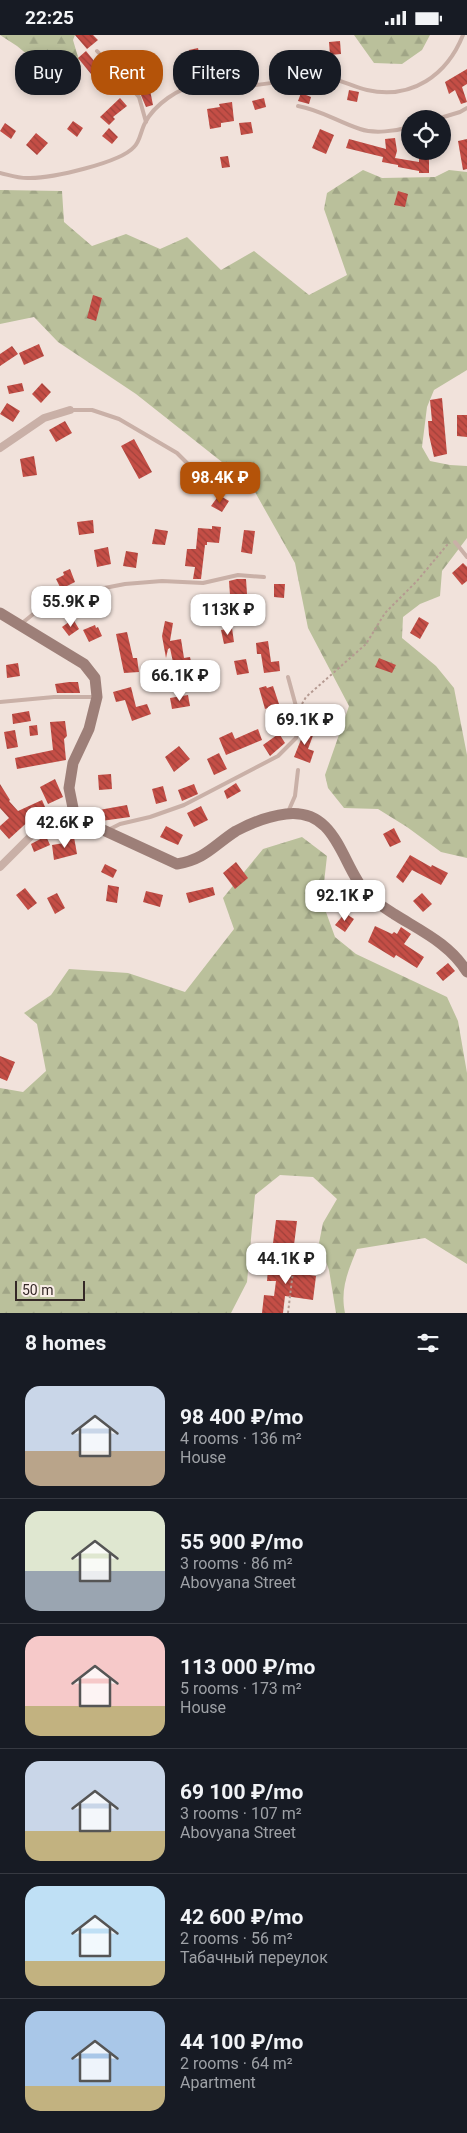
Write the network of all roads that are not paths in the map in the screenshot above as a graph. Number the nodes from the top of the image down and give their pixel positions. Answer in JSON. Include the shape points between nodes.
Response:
{"nodes":[{"id":1,"x":463,"y":35,"type":"edge"},
{"id":2,"x":137,"y":95,"type":"edge"},
{"id":3,"x":298,"y":106,"type":"dead end"},
{"id":4,"x":467,"y":108,"type":"edge"},
{"id":5,"x":451,"y":115,"type":"edge"},
{"id":6,"x":146,"y":121,"type":"junction"},
{"id":7,"x":401,"y":130,"type":"edge"},
{"id":8,"x":0,"y":173,"type":"edge"},
{"id":9,"x":70,"y":410,"type":"joint"},
{"id":10,"x":0,"y":448,"type":"edge"},
{"id":11,"x":238,"y":490,"type":"dead end"},
{"id":12,"x":455,"y":541,"type":"road end"},
{"id":13,"x":467,"y":557,"type":"edge"},
{"id":14,"x":264,"y":577,"type":"dead end"},
{"id":15,"x":0,"y":613,"type":"edge"},
{"id":16,"x":19,"y":626,"type":"junction"},
{"id":17,"x":288,"y":677,"type":"dead end"},
{"id":18,"x":97,"y":697,"type":"junction"},
{"id":19,"x":0,"y":702,"type":"edge"},
{"id":20,"x":298,"y":769,"type":"dead end"},
{"id":21,"x":74,"y":813,"type":"junction"},
{"id":22,"x":287,"y":814,"type":"junction"},
{"id":23,"x":106,"y":831,"type":"junction"},
{"id":24,"x":0,"y":867,"type":"edge"},
{"id":25,"x":467,"y":972,"type":"edge"}],
"edges":[{"from":1,"to":6,"type":"lane","via":[[457,50],[441,72],[407,90],[369,91],[321,77],[226,87],[200,84],[167,99]]},
{"from":2,"to":6,"type":"lane"},
{"from":3,"to":7,"type":"lane","via":[[314,109],[362,130]]},
{"from":4,"to":5,"type":"lane"},
{"from":6,"to":8,"type":"lane","via":[[135,147],[97,165],[28,179]]},
{"from":9,"to":10,"type":"street","via":[[44,418]]},
{"from":9,"to":11,"type":"lane","via":[[92,410],[119,419],[177,453],[196,471]]},
{"from":12,"to":13,"type":"lane"},
{"from":14,"to":16,"type":"lane","via":[[238,575],[203,583],[162,581],[94,590],[37,611]]},
{"from":15,"to":16,"type":"street"},
{"from":16,"to":18,"type":"street","via":[[84,664],[95,678]]},
{"from":17,"to":23,"type":"lane","via":[[300,721],[296,738],[278,756],[184,805]]},
{"from":18,"to":19,"type":"lane"},
{"from":18,"to":21,"type":"street","via":[[89,729],[73,763],[69,788]]},
{"from":20,"to":22,"type":"lane","via":[[295,796]]},
{"from":21,"to":23,"type":"street"},
{"from":21,"to":24,"type":"street","via":[[31,836]]},
{"from":22,"to":23,"type":"street","via":[[236,831],[191,862],[177,864]]},
{"from":22,"to":25,"type":"street","via":[[306,815],[321,822],[338,841],[346,862],[366,893],[384,908],[440,942],[458,958]]}]}
